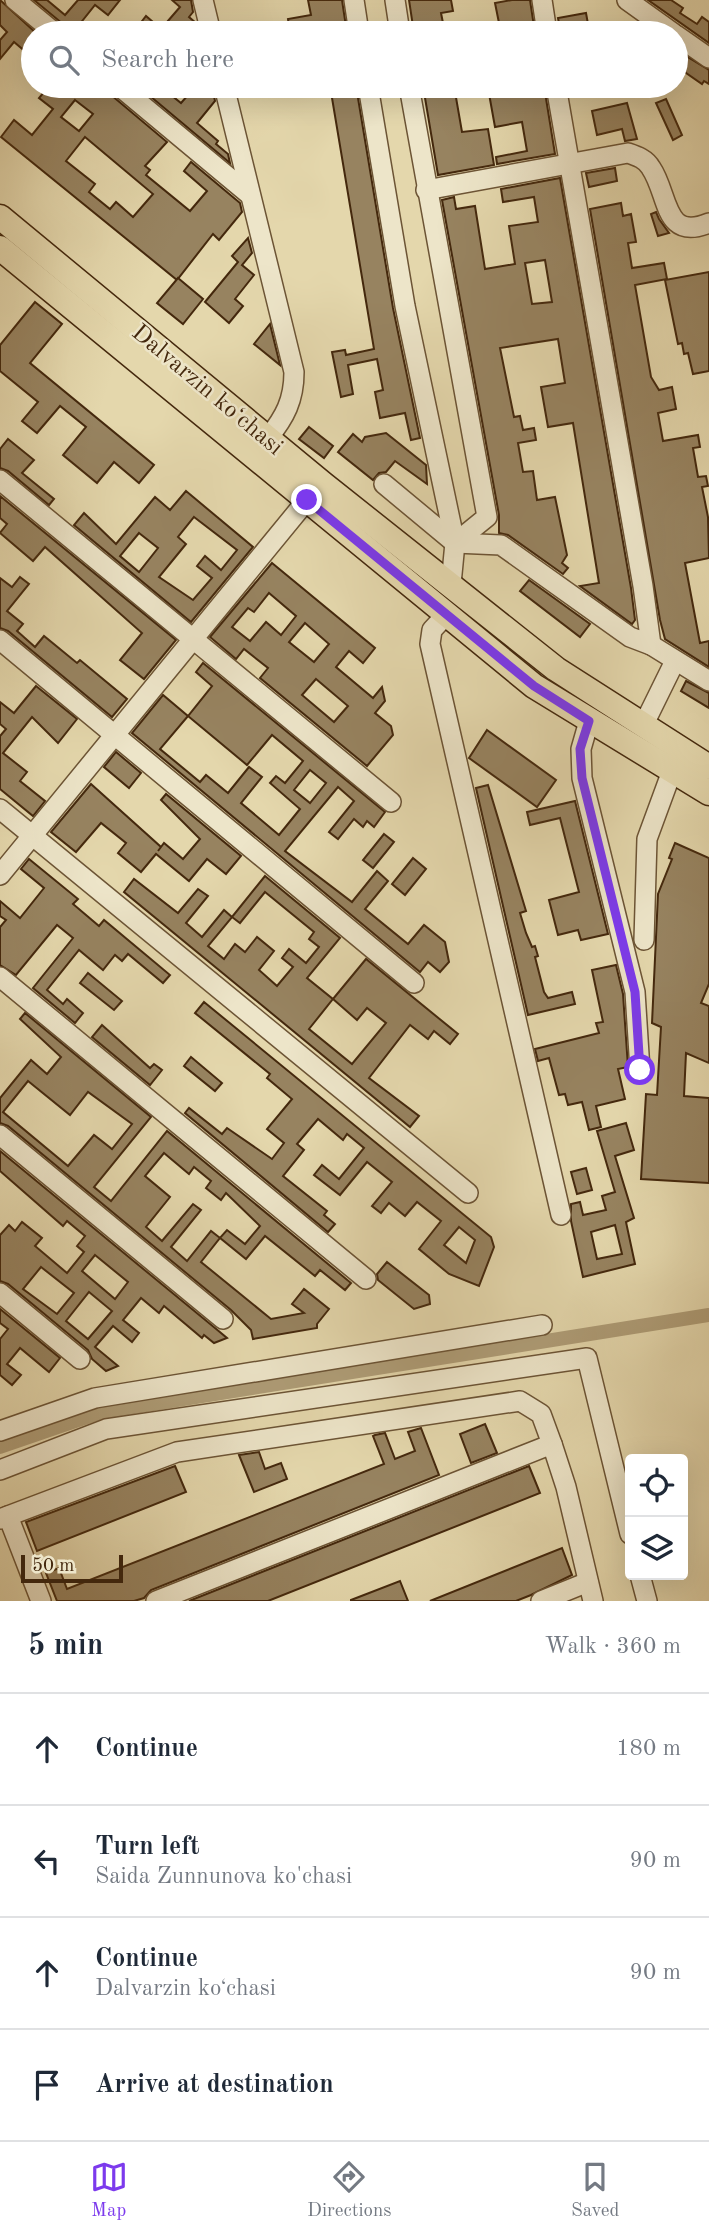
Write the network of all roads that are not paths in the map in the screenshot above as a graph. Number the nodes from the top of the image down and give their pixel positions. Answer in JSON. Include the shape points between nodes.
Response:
{"nodes":[{"id":1,"x":15,"y":0,"type":"edge"},
{"id":2,"x":203,"y":0,"type":"edge"},
{"id":3,"x":354,"y":0,"type":"edge"},
{"id":4,"x":395,"y":0,"type":"edge"},
{"id":5,"x":542,"y":0,"type":"edge"},
{"id":6,"x":627,"y":0,"type":"edge"},
{"id":7,"x":40,"y":21,"type":"edge"},
{"id":8,"x":208,"y":21,"type":"edge"},
{"id":9,"x":357,"y":21,"type":"edge"},
{"id":10,"x":398,"y":21,"type":"edge"},
{"id":11,"x":545,"y":21,"type":"edge"},
{"id":12,"x":657,"y":21,"type":"edge"},
{"id":13,"x":688,"y":43,"type":"edge"},
{"id":14,"x":709,"y":58,"type":"edge"},
{"id":15,"x":133,"y":98,"type":"edge"},
{"id":16,"x":227,"y":98,"type":"edge"},
{"id":17,"x":370,"y":98,"type":"edge"},
{"id":18,"x":411,"y":98,"type":"edge"},
{"id":19,"x":558,"y":98,"type":"edge"},
{"id":20,"x":570,"y":164,"type":"junction"},
{"id":21,"x":426,"y":190,"type":"junction"},
{"id":22,"x":250,"y":195,"type":"junction"},
{"id":23,"x":0,"y":217,"type":"edge"},
{"id":24,"x":709,"y":223,"type":"edge"},
{"id":25,"x":0,"y":248,"type":"edge"},
{"id":26,"x":268,"y":439,"type":"junction"},
{"id":27,"x":0,"y":480,"type":"edge"},
{"id":28,"x":384,"y":484,"type":"dead end"},
{"id":29,"x":307,"y":500,"type":"junction"},
{"id":30,"x":455,"y":543,"type":"junction"},
{"id":31,"x":451,"y":584,"type":"junction"},
{"id":32,"x":445,"y":616,"type":"junction"},
{"id":33,"x":194,"y":638,"type":"junction"},
{"id":34,"x":0,"y":640,"type":"edge"},
{"id":35,"x":651,"y":645,"type":"junction"},
{"id":36,"x":675,"y":661,"type":"junction"},
{"id":37,"x":556,"y":669,"type":"junction"},
{"id":38,"x":709,"y":681,"type":"edge"},
{"id":39,"x":543,"y":692,"type":"junction"},
{"id":40,"x":589,"y":721,"type":"junction"},
{"id":41,"x":643,"y":726,"type":"junction"},
{"id":42,"x":115,"y":735,"type":"junction"},
{"id":43,"x":709,"y":767,"type":"edge"},
{"id":44,"x":672,"y":771,"type":"junction"},
{"id":45,"x":709,"y":793,"type":"edge"},
{"id":46,"x":391,"y":802,"type":"dead end"},
{"id":47,"x":0,"y":809,"type":"edge"},
{"id":48,"x":32,"y":836,"type":"junction"},
{"id":49,"x":0,"y":875,"type":"edge"},
{"id":50,"x":644,"y":940,"type":"dead end"},
{"id":51,"x":0,"y":977,"type":"edge"},
{"id":52,"x":414,"y":983,"type":"dead end"},
{"id":53,"x":640,"y":1070,"type":"dead end"},
{"id":54,"x":0,"y":1135,"type":"edge"},
{"id":55,"x":468,"y":1193,"type":"dead end"},
{"id":56,"x":561,"y":1215,"type":"dead end"},
{"id":57,"x":366,"y":1279,"type":"dead end"},
{"id":58,"x":0,"y":1293,"type":"edge"},
{"id":59,"x":223,"y":1319,"type":"dead end"},
{"id":60,"x":542,"y":1325,"type":"dead end"},
{"id":61,"x":80,"y":1359,"type":"dead end"},
{"id":62,"x":0,"y":1432,"type":"edge"},
{"id":63,"x":552,"y":1444,"type":"junction"},
{"id":64,"x":0,"y":1470,"type":"edge"},
{"id":65,"x":4,"y":1517,"type":"edge"},
{"id":66,"x":626,"y":1517,"type":"edge"},
{"id":67,"x":641,"y":1580,"type":"edge"},
{"id":68,"x":590,"y":1592,"type":"edge"},
{"id":69,"x":41,"y":1601,"type":"edge"},
{"id":70,"x":156,"y":1601,"type":"edge"},
{"id":71,"x":541,"y":1601,"type":"edge"},
{"id":72,"x":647,"y":1601,"type":"edge"}],
"edges":[{"from":1,"to":7,"type":"street"},
{"from":2,"to":8,"type":"street"},
{"from":3,"to":9,"type":"street"},
{"from":4,"to":10,"type":"street"},
{"from":5,"to":11,"type":"street"},
{"from":6,"to":12,"type":"street"},
{"from":13,"to":14,"type":"street"},
{"from":15,"to":22,"type":"street"},
{"from":16,"to":22,"type":"street"},
{"from":17,"to":30,"type":"street","via":[[405,306]]},
{"from":18,"to":21,"type":"street"},
{"from":19,"to":20,"type":"street"},
{"from":20,"to":21,"type":"street"},
{"from":20,"to":24,"type":"street","via":[[628,153],[641,158],[651,168],[674,221],[694,229]]},
{"from":20,"to":35,"type":"street"},
{"from":21,"to":30,"type":"street","via":[[487,517]]},
{"from":22,"to":26,"type":"street","via":[[294,372],[288,410]]},
{"from":23,"to":26,"type":"main road","name":"Dalvarzin koʻchasi"},
{"from":25,"to":29,"type":"main road","name":"Dalvarzin koʻchasi"},
{"from":26,"to":31,"type":"main road","name":"Dalvarzin koʻchasi"},
{"from":27,"to":33,"type":"street"},
{"from":28,"to":30,"type":"street"},
{"from":29,"to":32,"type":"main road","name":"Dalvarzin koʻchasi"},
{"from":29,"to":33,"type":"street"},
{"from":30,"to":31,"type":"street"},
{"from":30,"to":35,"type":"street","via":[[500,545],[630,637]]},
{"from":31,"to":37,"type":"main road","name":"Dalvarzin koʻchasi"},
{"from":32,"to":39,"type":"main road","name":"Dalvarzin koʻchasi"},
{"from":32,"to":56,"type":"street","via":[[432,630],[429,644]]},
{"from":33,"to":42,"type":"street"},
{"from":33,"to":46,"type":"street"},
{"from":34,"to":42,"type":"street"},
{"from":35,"to":36,"type":"street"},
{"from":36,"to":38,"type":"street"},
{"from":36,"to":41,"type":"street"},
{"from":37,"to":39,"type":"main road"},
{"from":37,"to":41,"type":"main road","name":"Dalvarzin koʻchasi"},
{"from":39,"to":40,"type":"main road","name":"Dalvarzin koʻchasi"},
{"from":40,"to":44,"type":"main road","name":"Dalvarzin koʻchasi"},
{"from":40,"to":53,"type":"street","via":[[580,749],[582,778],[635,992]]},
{"from":41,"to":43,"type":"main road","name":"Dalvarzin koʻchasi"},
{"from":42,"to":48,"type":"street"},
{"from":42,"to":52,"type":"street"},
{"from":44,"to":45,"type":"main road","name":"Dalvarzin koʻchasi"},
{"from":44,"to":50,"type":"street","via":[[647,839]]},
{"from":47,"to":48,"type":"street"},
{"from":48,"to":49,"type":"street"},
{"from":48,"to":55,"type":"street"},
{"from":51,"to":57,"type":"street"},
{"from":54,"to":59,"type":"street"},
{"from":58,"to":61,"type":"street"},
{"from":60,"to":62,"type":"street","via":[[95,1398]]},
{"from":63,"to":65,"type":"street","via":[[541,1414],[520,1401],[177,1452]]},
{"from":63,"to":68,"type":"street"},
{"from":63,"to":70,"type":"street"},
{"from":64,"to":66,"type":"street","via":[[106,1429],[587,1357]]},
{"from":65,"to":69,"type":"street"},
{"from":67,"to":72,"type":"street"},
{"from":68,"to":71,"type":"street"}]}
